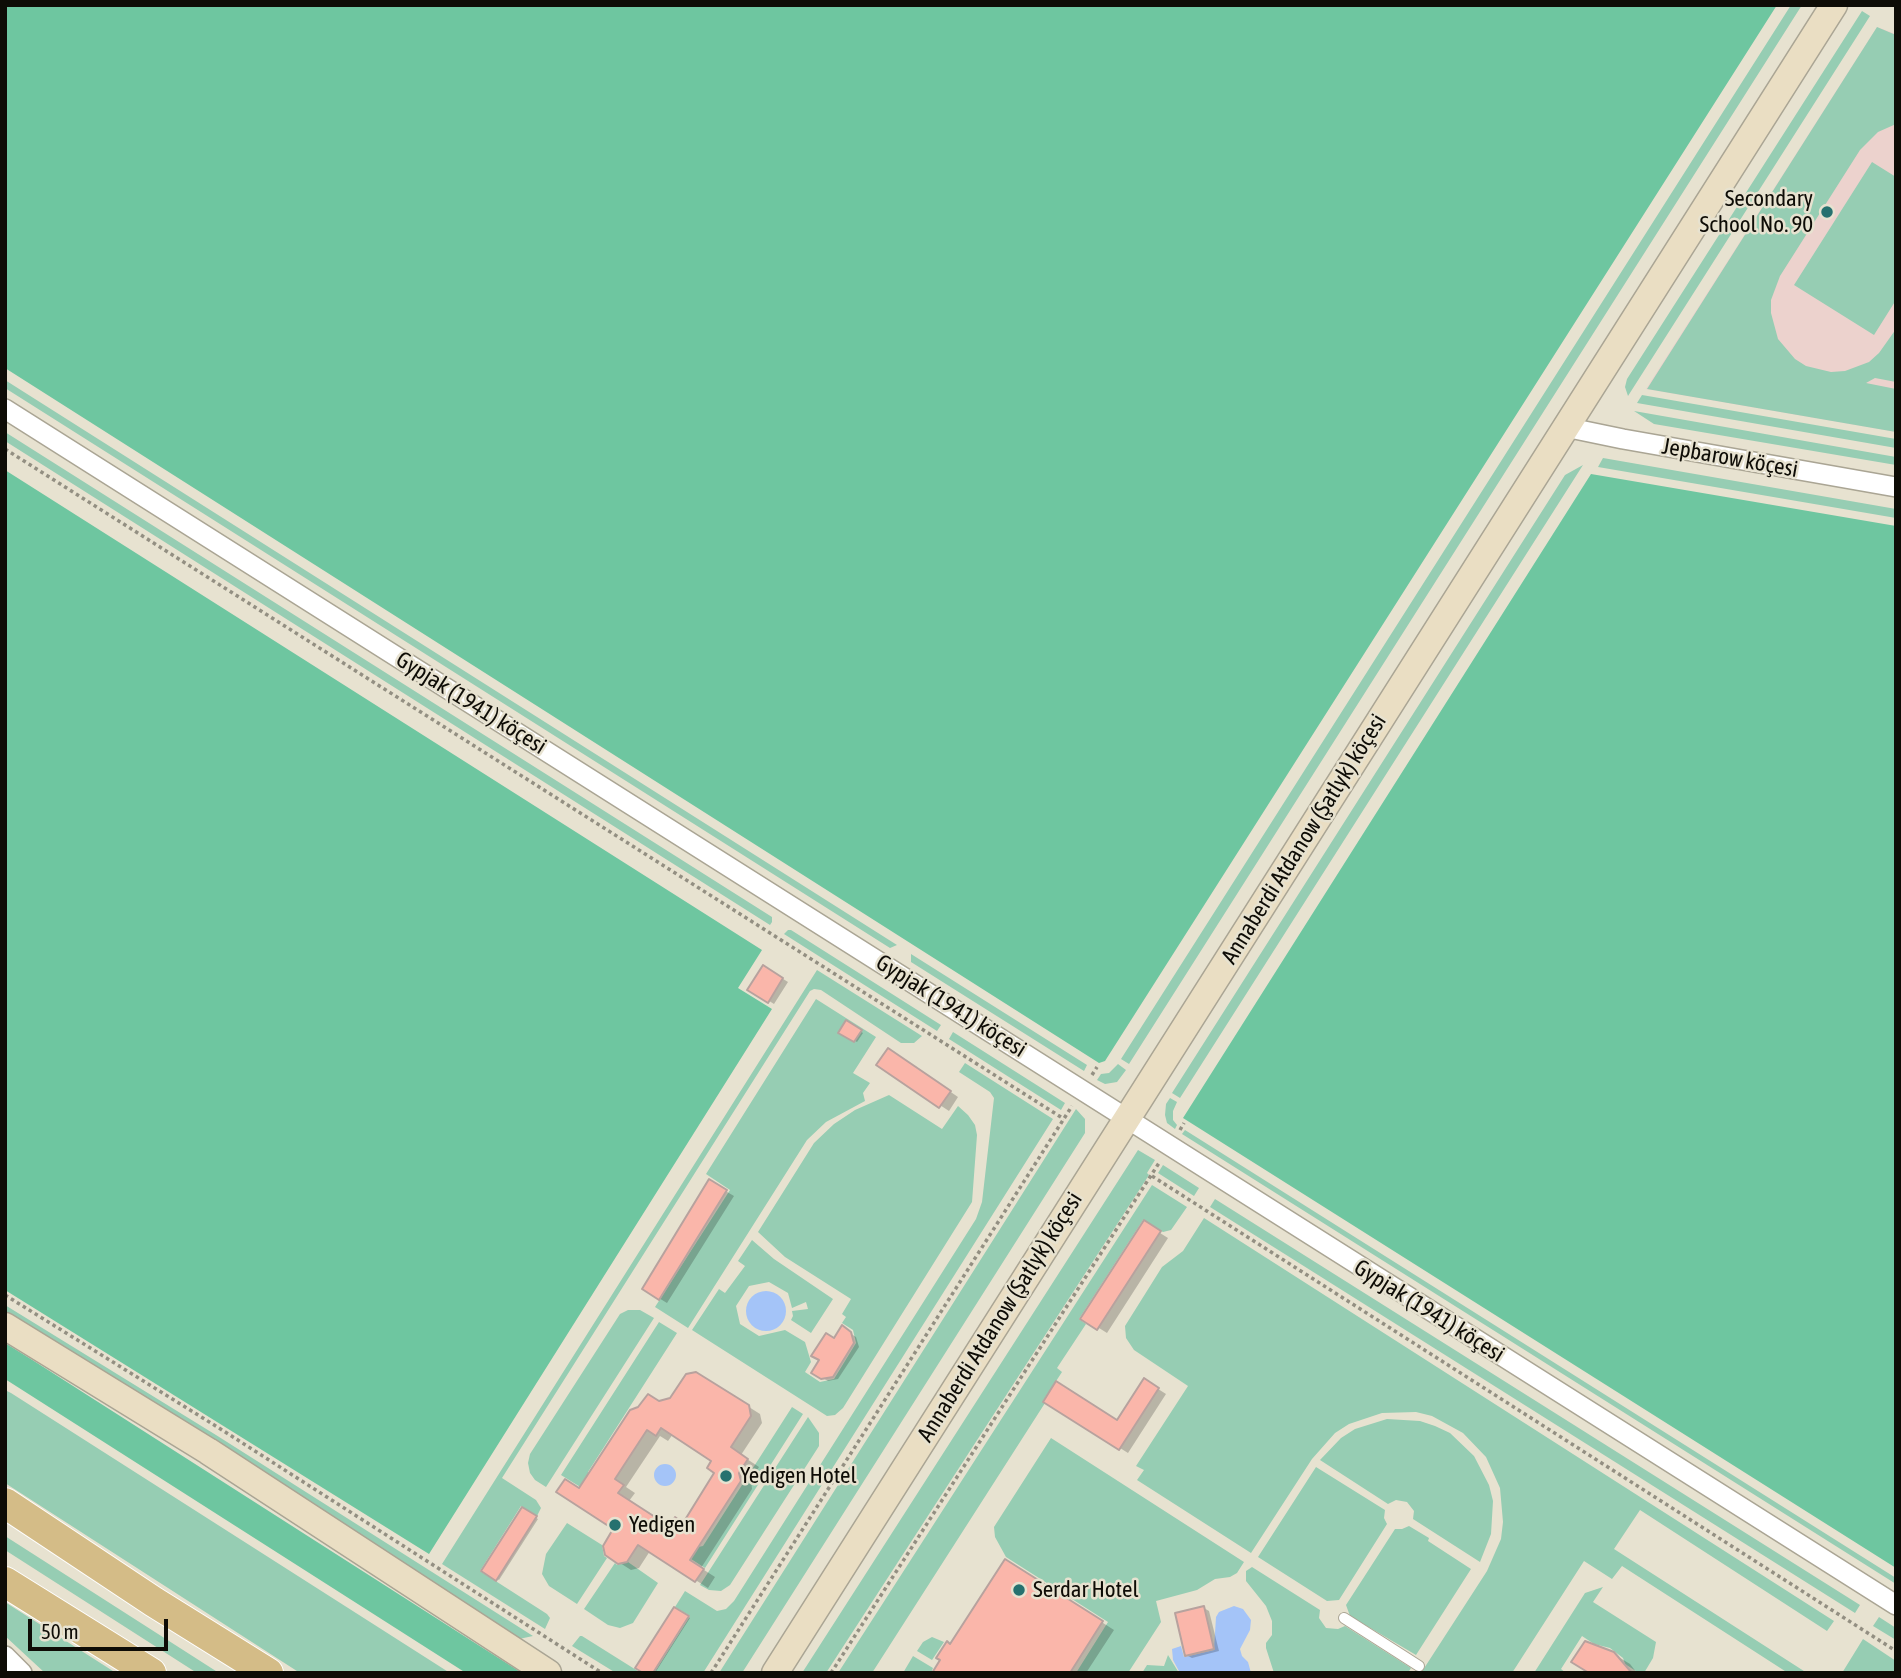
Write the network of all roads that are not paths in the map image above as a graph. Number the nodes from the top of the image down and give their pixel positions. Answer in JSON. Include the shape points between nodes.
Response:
{"nodes":[{"id":1,"x":1833,"y":5,"type":"edge"},
{"id":2,"x":5,"y":409,"type":"edge"},
{"id":3,"x":1565,"y":427,"type":"junction"},
{"id":4,"x":1896,"y":487,"type":"edge"},
{"id":5,"x":1127,"y":1117,"type":"junction"},
{"id":6,"x":5,"y":1326,"type":"edge"},
{"id":7,"x":5,"y":1503,"type":"edge"},
{"id":8,"x":5,"y":1581,"type":"edge"},
{"id":9,"x":1896,"y":1605,"type":"edge"},
{"id":10,"x":1344,"y":1618,"type":"dead end"},
{"id":11,"x":5,"y":1656,"type":"edge"},
{"id":12,"x":1419,"y":1666,"type":"dead end"},
{"id":13,"x":22,"y":1673,"type":"edge"},
{"id":14,"x":151,"y":1673,"type":"edge"},
{"id":15,"x":268,"y":1673,"type":"edge"},
{"id":16,"x":548,"y":1673,"type":"edge"},
{"id":17,"x":775,"y":1673,"type":"edge"}],
"edges":[{"from":1,"to":3,"type":"street","name":"Annaberdi Atdanow (Şatlyk) köçesi"},
{"from":2,"to":5,"type":"street","name":"Gypjak (1941) köçesi"},
{"from":3,"to":4,"type":"street","name":"Jepbarow köçesi"},
{"from":3,"to":5,"type":"street","name":"Annaberdi Atdanow (Şatlyk) köçesi"},
{"from":5,"to":9,"type":"street","name":"Gypjak (1941) köçesi"},
{"from":5,"to":17,"type":"street","name":"Annaberdi Atdanow (Şatlyk) köçesi"},
{"from":6,"to":16,"type":"street","via":[[208,1451]]},
{"from":7,"to":15,"type":"main road"},
{"from":8,"to":14,"type":"main road"},
{"from":10,"to":12,"type":"lane"},
{"from":11,"to":13,"type":"street"}]}
